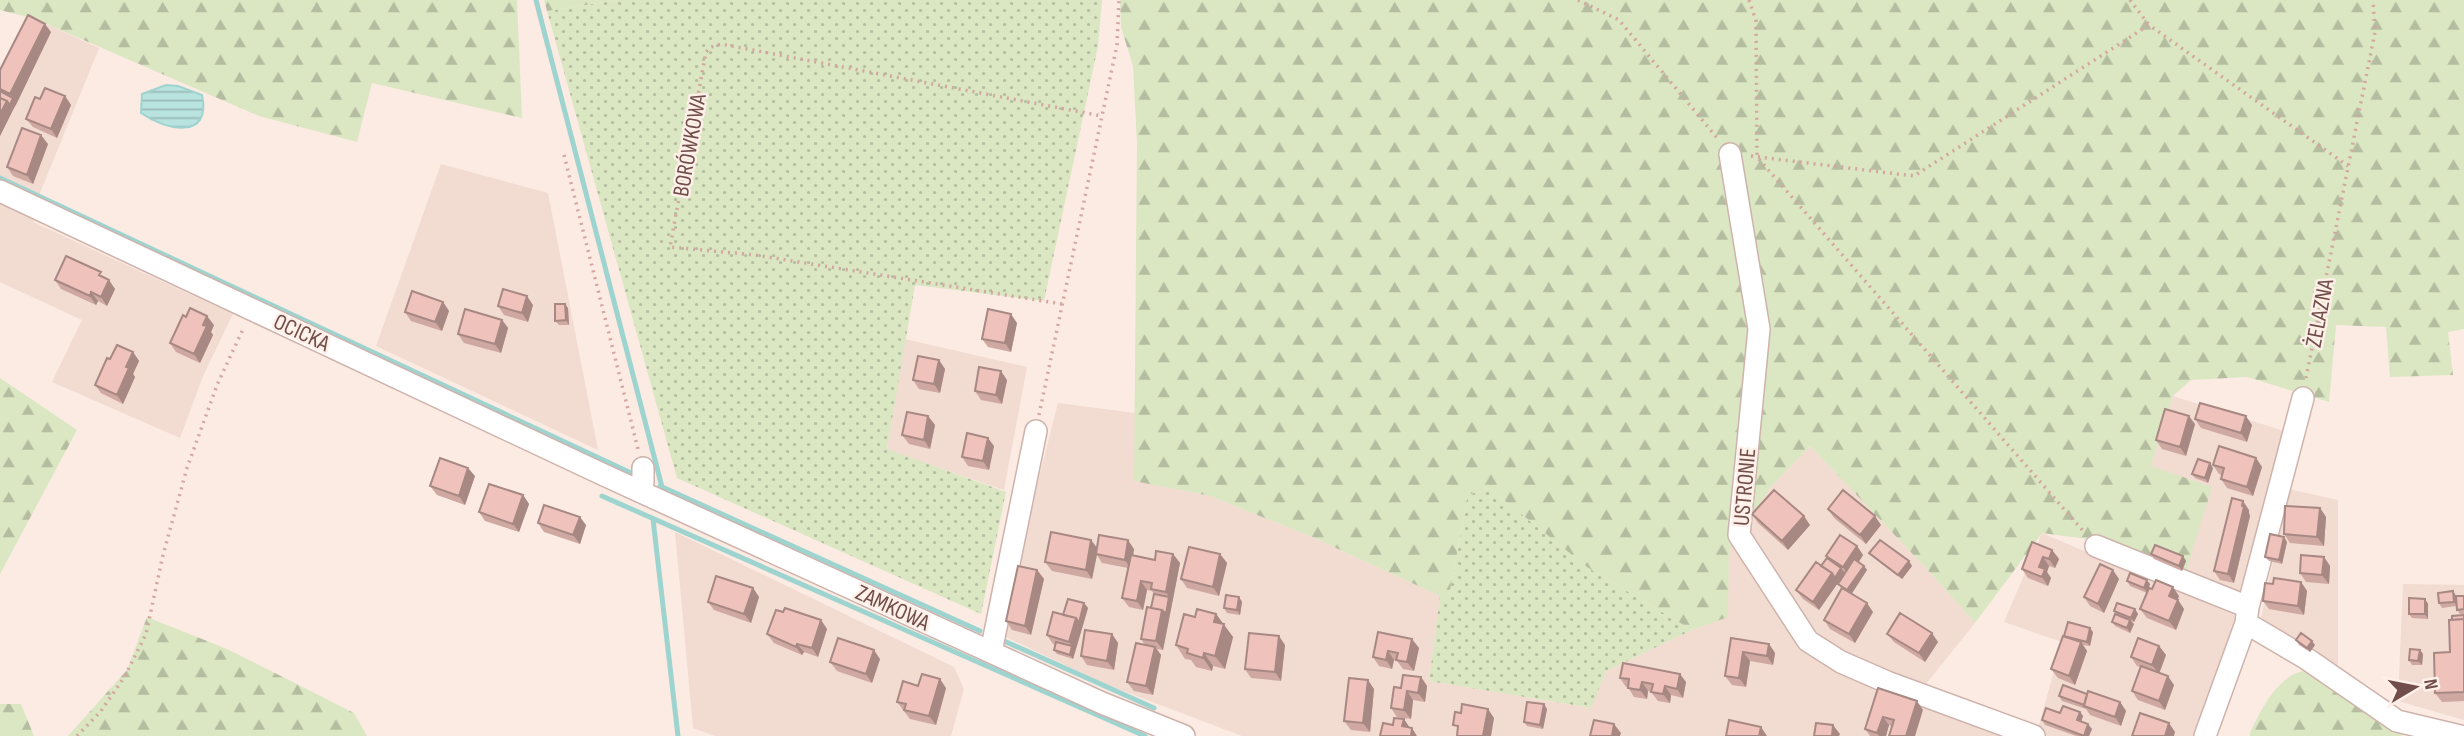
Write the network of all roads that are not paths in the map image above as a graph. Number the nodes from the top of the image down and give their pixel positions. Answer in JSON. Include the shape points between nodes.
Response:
{"nodes":[{"id":1,"x":1730,"y":154,"type":"road end"},
{"id":2,"x":0,"y":191,"type":"edge"},
{"id":3,"x":2302,"y":398,"type":"road end"},
{"id":4,"x":1035,"y":431,"type":"road end"},
{"id":5,"x":643,"y":468,"type":"road end"},
{"id":6,"x":604,"y":475,"type":"joint"},
{"id":7,"x":640,"y":491,"type":"junction"},
{"id":8,"x":2096,"y":546,"type":"road end"},
{"id":9,"x":2247,"y":615,"type":"junction"},
{"id":10,"x":991,"y":652,"type":"junction"},
{"id":11,"x":2209,"y":731,"type":"edge"},
{"id":12,"x":1184,"y":736,"type":"edge"},
{"id":13,"x":2034,"y":736,"type":"edge"},
{"id":14,"x":2460,"y":736,"type":"edge"}],
"edges":[{"from":1,"to":13,"type":"street","name":"USTRONIE","via":[[1759,330],[1738,535],[1808,641],[1887,682]]},
{"from":2,"to":6,"type":"street","name":"OCICKA"},
{"from":3,"to":9,"type":"street"},
{"from":4,"to":10,"type":"street"},
{"from":5,"to":7,"type":"street"},
{"from":6,"to":7,"type":"street","name":"ZAMKOWA"},
{"from":7,"to":10,"type":"street","name":"ZAMKOWA"},
{"from":8,"to":9,"type":"street"},
{"from":9,"to":11,"type":"street"},
{"from":9,"to":14,"type":"street","via":[[2397,721]]},
{"from":10,"to":12,"type":"street","name":"ZAMKOWA"}]}
